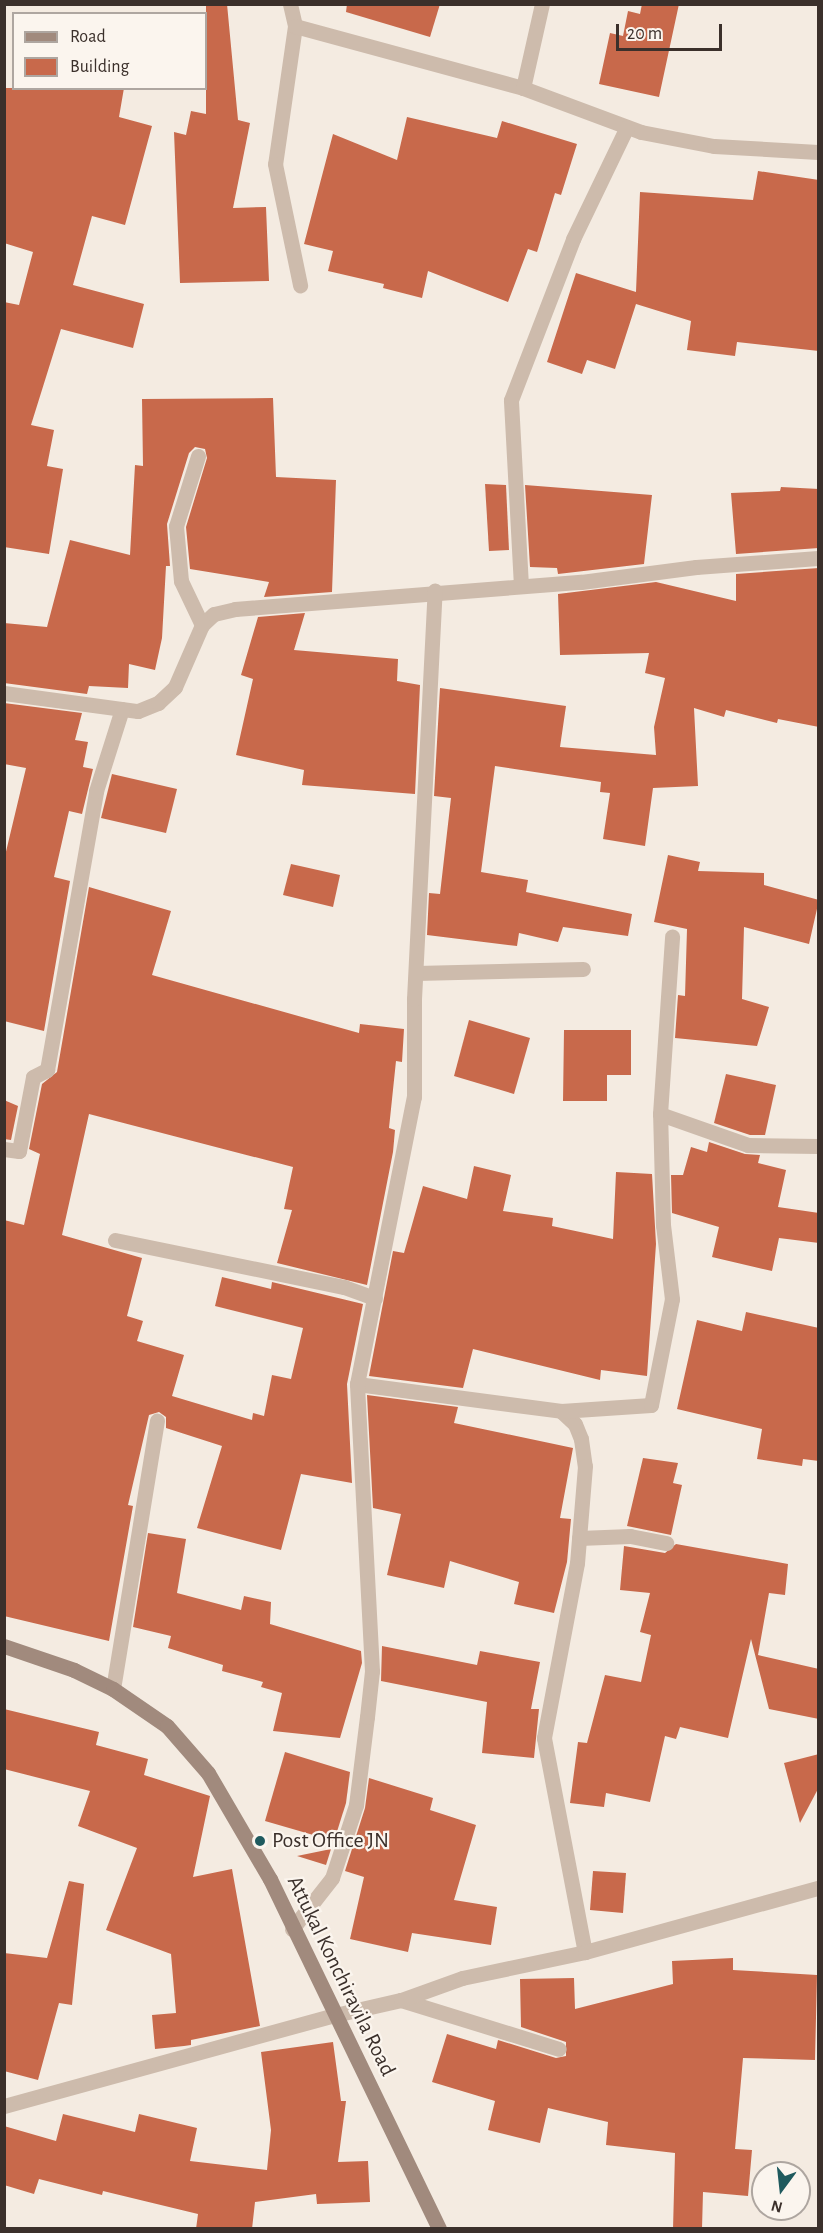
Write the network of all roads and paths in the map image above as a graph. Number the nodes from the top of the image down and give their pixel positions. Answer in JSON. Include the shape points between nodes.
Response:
{"nodes":[{"id":1,"x":290,"y":4,"type":"edge"},
{"id":2,"x":542,"y":4,"type":"edge"},
{"id":3,"x":295,"y":26,"type":"junction"},
{"id":4,"x":523,"y":88,"type":"junction"},
{"id":5,"x":627,"y":127,"type":"junction"},
{"id":6,"x":819,"y":152,"type":"edge"},
{"id":7,"x":300,"y":285,"type":"dead end"},
{"id":8,"x":198,"y":456,"type":"dead end"},
{"id":9,"x":819,"y":558,"type":"edge"},
{"id":10,"x":521,"y":586,"type":"junction"},
{"id":11,"x":435,"y":591,"type":"junction"},
{"id":12,"x":202,"y":625,"type":"junction"},
{"id":13,"x":4,"y":693,"type":"edge"},
{"id":14,"x":122,"y":709,"type":"junction"},
{"id":15,"x":672,"y":936,"type":"dead end"},
{"id":16,"x":583,"y":969,"type":"dead end"},
{"id":17,"x":416,"y":973,"type":"junction"},
{"id":18,"x":660,"y":1114,"type":"junction"},
{"id":19,"x":819,"y":1146,"type":"edge"},
{"id":20,"x":4,"y":1149,"type":"edge"},
{"id":21,"x":116,"y":1240,"type":"dead end"},
{"id":22,"x":375,"y":1298,"type":"junction"},
{"id":23,"x":357,"y":1384,"type":"junction"},
{"id":24,"x":561,"y":1411,"type":"junction"},
{"id":25,"x":157,"y":1421,"type":"dead end"},
{"id":26,"x":579,"y":1538,"type":"junction"},
{"id":27,"x":666,"y":1543,"type":"dead end"},
{"id":28,"x":4,"y":1646,"type":"edge"},
{"id":29,"x":113,"y":1689,"type":"junction"},
{"id":30,"x":819,"y":1888,"type":"edge"},
{"id":31,"x":292,"y":1929,"type":"junction"},
{"id":32,"x":585,"y":1952,"type":"junction"},
{"id":33,"x":401,"y":2000,"type":"junction"},
{"id":34,"x":335,"y":2015,"type":"junction"},
{"id":35,"x":559,"y":2049,"type":"dead end"},
{"id":36,"x":4,"y":2106,"type":"edge"},
{"id":37,"x":439,"y":2229,"type":"edge"}],
"edges":[{"from":1,"to":3,"type":"street"},
{"from":2,"to":4,"type":"street"},
{"from":3,"to":4,"type":"street"},
{"from":3,"to":7,"type":"street","via":[[275,164]]},
{"from":4,"to":5,"type":"street"},
{"from":5,"to":6,"type":"street","via":[[714,146]]},
{"from":5,"to":10,"type":"street","via":[[573,239],[511,400]]},
{"from":8,"to":12,"type":"street","via":[[176,526],[181,581]]},
{"from":9,"to":10,"type":"street"},
{"from":10,"to":11,"type":"street"},
{"from":11,"to":12,"type":"street","via":[[235,609],[214,615]]},
{"from":11,"to":17,"type":"street"},
{"from":12,"to":14,"type":"street","via":[[175,687],[158,703],[138,711]]},
{"from":13,"to":14,"type":"street"},
{"from":14,"to":20,"type":"street","via":[[96,791],[47,1070],[33,1077],[19,1151]]},
{"from":15,"to":18,"type":"street"},
{"from":16,"to":17,"type":"street"},
{"from":17,"to":22,"type":"street","via":[[414,1097]]},
{"from":18,"to":19,"type":"street","via":[[748,1145]]},
{"from":18,"to":24,"type":"street","via":[[663,1225],[672,1299],[651,1405]]},
{"from":21,"to":22,"type":"street","via":[[344,1287]]},
{"from":22,"to":23,"type":"street"},
{"from":23,"to":24,"type":"street"},
{"from":23,"to":31,"type":"street","via":[[372,1671],[367,1717],[356,1805],[332,1878]]},
{"from":24,"to":26,"type":"street","via":[[575,1424],[585,1466]]},
{"from":25,"to":29,"type":"street"},
{"from":26,"to":27,"type":"street","via":[[630,1536]]},
{"from":26,"to":32,"type":"street","via":[[544,1738]]},
{"from":28,"to":29,"type":"main road","name":"Attukal Konchiravila Road","via":[[74,1670]]},
{"from":29,"to":31,"type":"main road","name":"Attukal Konchiravila Road","via":[[167,1726],[208,1773],[264,1869]]},
{"from":30,"to":32,"type":"street"},
{"from":31,"to":34,"type":"main road","name":"Attukal Konchiravila Road"},
{"from":32,"to":33,"type":"street","via":[[462,1978]]},
{"from":33,"to":34,"type":"street"},
{"from":33,"to":35,"type":"street"},
{"from":34,"to":36,"type":"street"},
{"from":34,"to":37,"type":"main road","name":"Attukal Konchiravila Road"}]}
